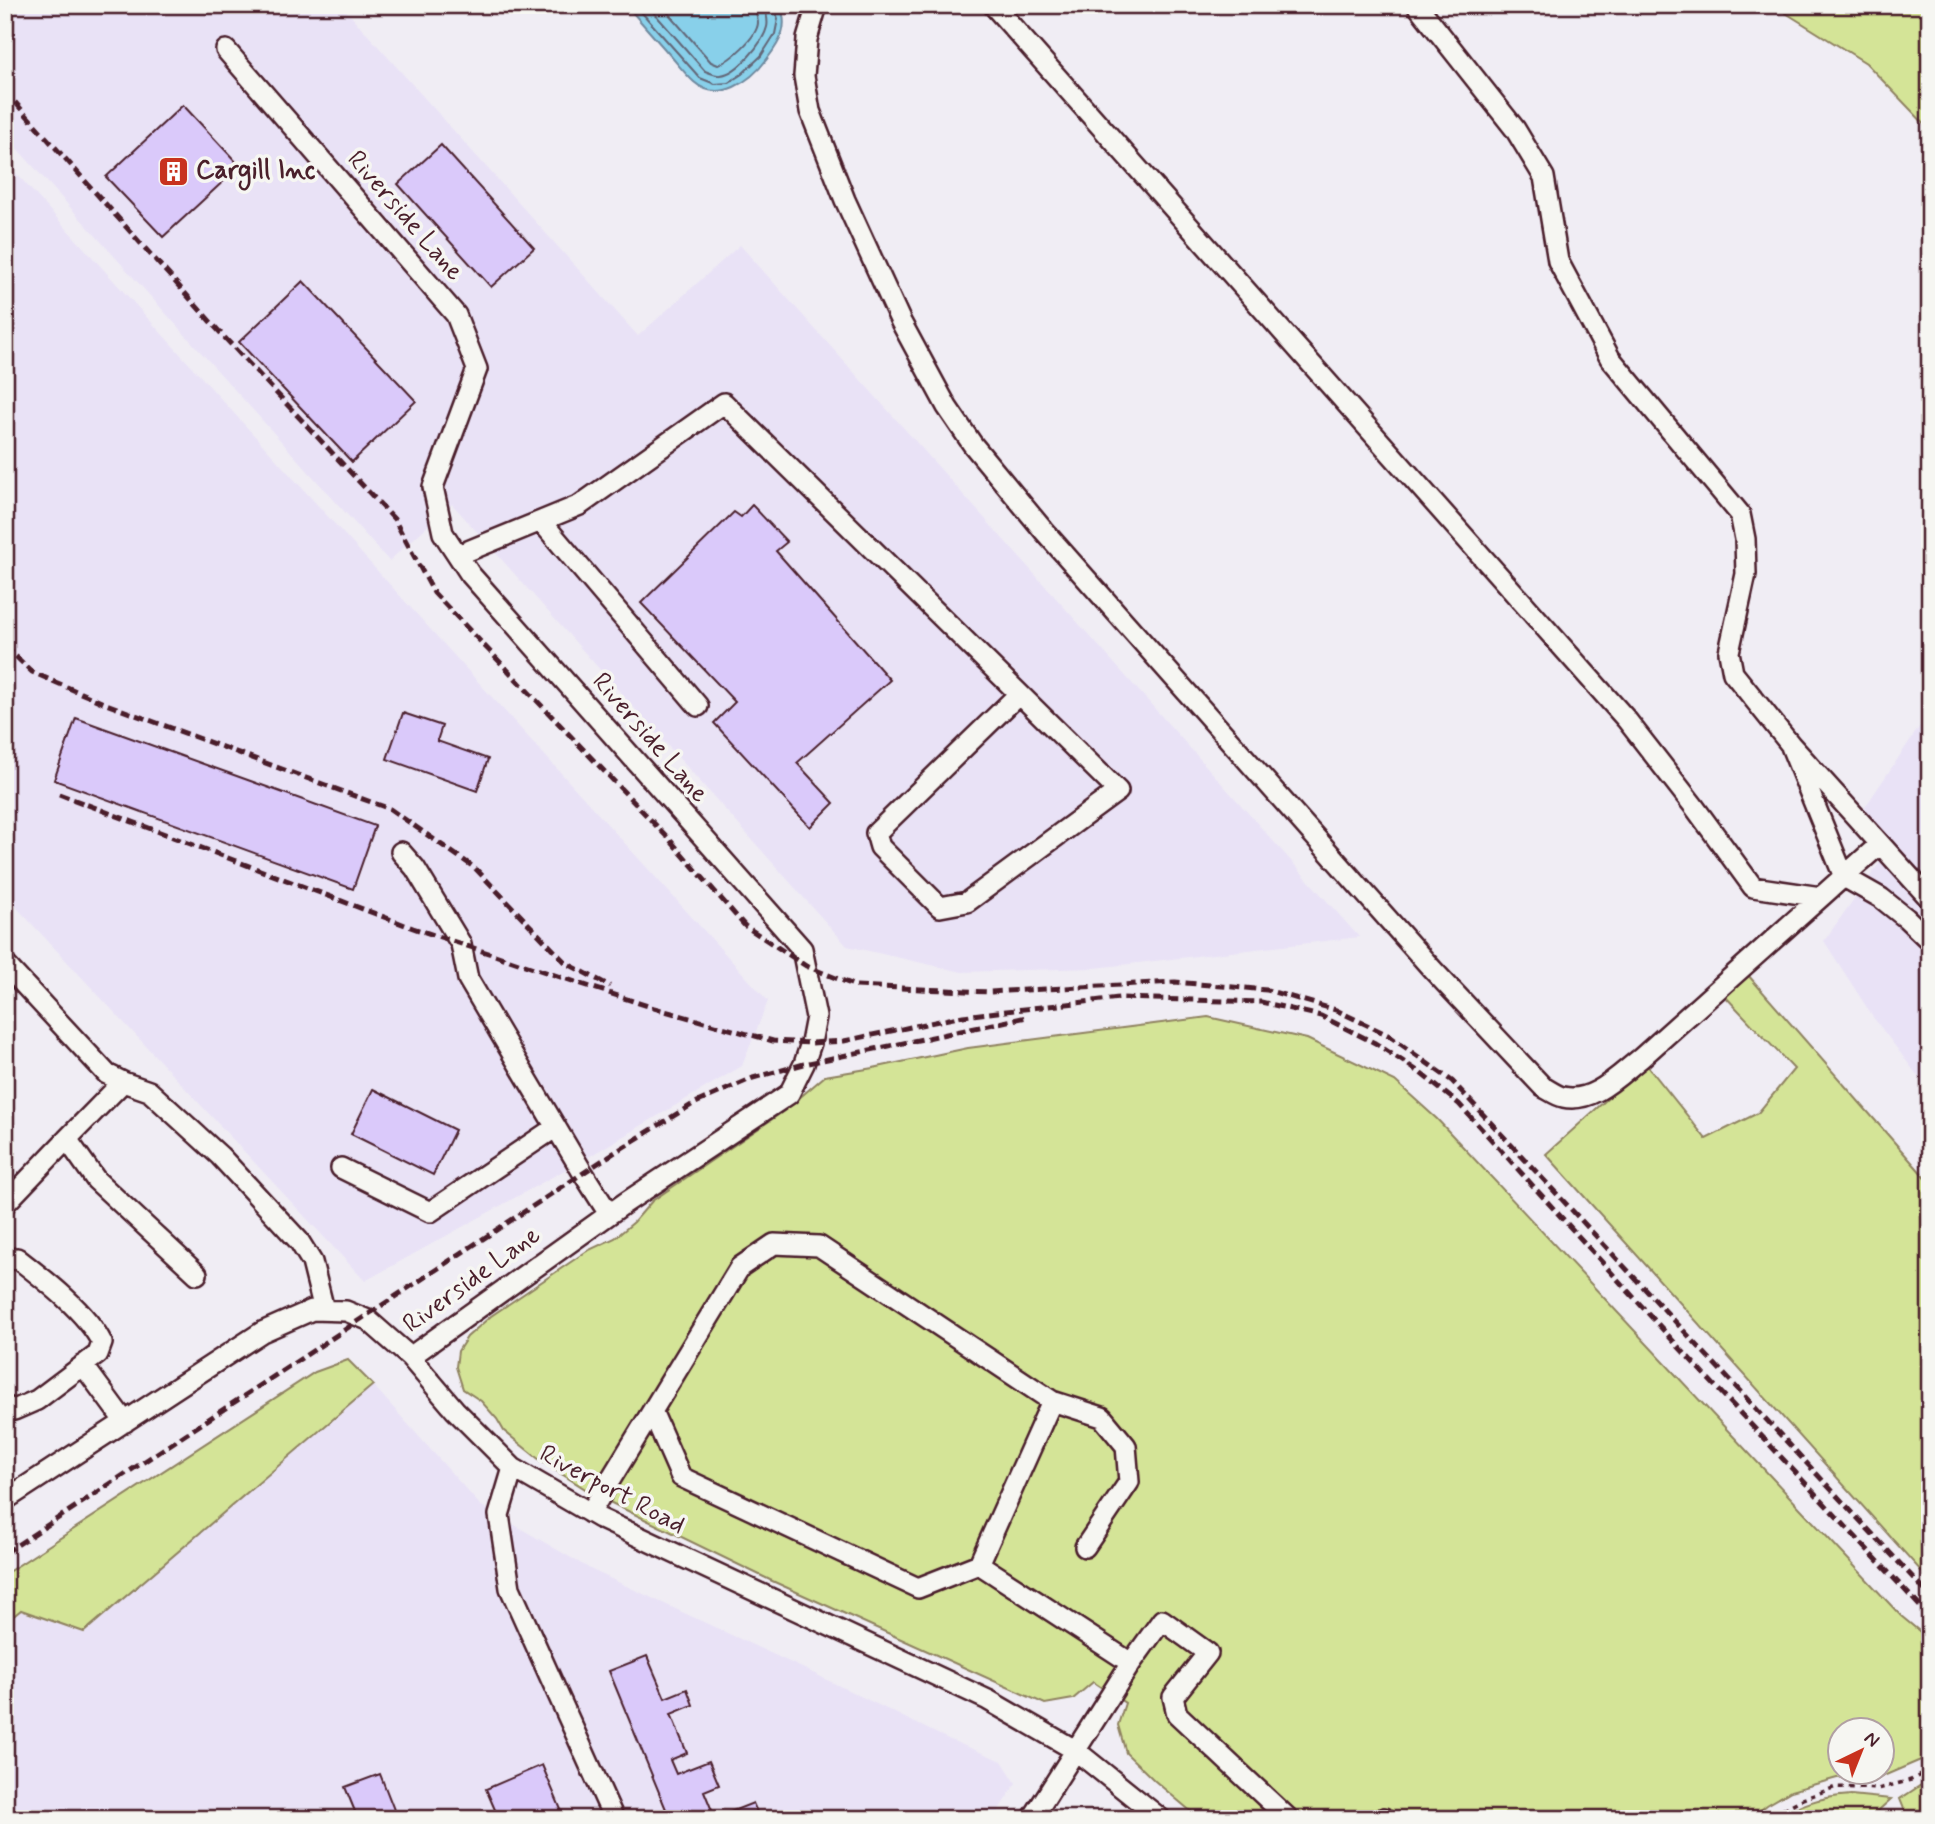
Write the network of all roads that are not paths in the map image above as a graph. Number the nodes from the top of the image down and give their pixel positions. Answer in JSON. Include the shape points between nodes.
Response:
{"nodes":[{"id":1,"x":817,"y":5,"type":"edge"},
{"id":2,"x":993,"y":5,"type":"edge"},
{"id":3,"x":1417,"y":5,"type":"edge"},
{"id":4,"x":226,"y":50,"type":"dead end"},
{"id":5,"x":541,"y":521,"type":"junction"},
{"id":6,"x":458,"y":555,"type":"junction"},
{"id":7,"x":1018,"y":694,"type":"junction"},
{"id":8,"x":698,"y":706,"type":"dead end"},
{"id":9,"x":1790,"y":744,"type":"junction"},
{"id":10,"x":1879,"y":845,"type":"junction"},
{"id":11,"x":401,"y":852,"type":"dead end"},
{"id":12,"x":1844,"y":877,"type":"junction"},
{"id":13,"x":1927,"y":889,"type":"edge"},
{"id":14,"x":1821,"y":897,"type":"junction"},
{"id":15,"x":1930,"y":941,"type":"edge"},
{"id":16,"x":5,"y":964,"type":"edge"},
{"id":17,"x":123,"y":1082,"type":"junction"},
{"id":18,"x":556,"y":1127,"type":"junction"},
{"id":19,"x":66,"y":1139,"type":"junction"},
{"id":20,"x":341,"y":1168,"type":"dead end"},
{"id":21,"x":5,"y":1204,"type":"edge"},
{"id":22,"x":609,"y":1214,"type":"junction"},
{"id":23,"x":5,"y":1261,"type":"edge"},
{"id":24,"x":197,"y":1275,"type":"dead end"},
{"id":25,"x":324,"y":1310,"type":"junction"},
{"id":26,"x":410,"y":1357,"type":"junction"},
{"id":27,"x":83,"y":1365,"type":"junction"},
{"id":28,"x":1052,"y":1401,"type":"junction"},
{"id":29,"x":5,"y":1406,"type":"edge"},
{"id":30,"x":652,"y":1411,"type":"junction"},
{"id":31,"x":125,"y":1422,"type":"junction"},
{"id":32,"x":513,"y":1468,"type":"junction"},
{"id":33,"x":9,"y":1492,"type":"edge"},
{"id":34,"x":590,"y":1513,"type":"junction"},
{"id":35,"x":1085,"y":1547,"type":"dead end"},
{"id":36,"x":979,"y":1564,"type":"junction"},
{"id":37,"x":1131,"y":1663,"type":"junction"},
{"id":38,"x":1075,"y":1750,"type":"junction"},
{"id":39,"x":614,"y":1819,"type":"edge"},
{"id":40,"x":1032,"y":1819,"type":"edge"},
{"id":41,"x":1161,"y":1819,"type":"edge"},
{"id":42,"x":1289,"y":1819,"type":"edge"}],
"edges":[{"from":1,"to":14,"type":"street","via":[[807,39],[804,76],[810,111],[901,321],[954,416],[1044,531],[1433,970],[1543,1087],[1564,1098],[1585,1097],[1602,1089]]},
{"from":2,"to":14,"type":"street","via":[[1626,719],[1753,887]]},
{"from":3,"to":9,"type":"street","via":[[1515,129],[1544,177],[1558,261],[1610,358],[1740,514],[1746,574],[1729,652],[1731,662],[1745,689]]},
{"from":4,"to":6,"type":"street","name":"Riverside Lane","via":[[456,315],[477,369],[433,487],[443,533]]},
{"from":5,"to":6,"type":"street"},
{"from":5,"to":7,"type":"street","via":[[580,505],[724,403]]},
{"from":5,"to":8,"type":"street"},
{"from":6,"to":22,"type":"street","name":"Riverside Lane","via":[[802,949],[806,966],[816,1017],[804,1065],[789,1094]]},
{"from":7,"to":7,"type":"street","via":[[1118,791],[967,902],[940,907],[880,847],[876,833]]},
{"from":9,"to":10,"type":"street"},
{"from":9,"to":12,"type":"street"},
{"from":10,"to":12,"type":"street"},
{"from":10,"to":13,"type":"street"},
{"from":11,"to":18,"type":"street","via":[[461,944],[468,979]]},
{"from":12,"to":14,"type":"street"},
{"from":12,"to":15,"type":"street","via":[[1881,898]]},
{"from":16,"to":17,"type":"street","via":[[107,1074]]},
{"from":17,"to":19,"type":"street"},
{"from":17,"to":25,"type":"street","via":[[149,1091],[159,1100],[220,1156],[299,1241],[312,1262]]},
{"from":18,"to":20,"type":"street","via":[[430,1212]]},
{"from":18,"to":22,"type":"street"},
{"from":19,"to":21,"type":"street"},
{"from":19,"to":24,"type":"street","via":[[96,1180]]},
{"from":22,"to":26,"type":"street","name":"Riverside Lane"},
{"from":23,"to":27,"type":"street","via":[[17,1258],[86,1319],[102,1343],[98,1354]]},
{"from":25,"to":26,"type":"street","name":"Riverport Road","via":[[364,1317]]},
{"from":25,"to":31,"type":"street","name":"Riverport Road","via":[[312,1310],[261,1332]]},
{"from":26,"to":32,"type":"street","name":"Riverport Road"},
{"from":27,"to":29,"type":"street","via":[[37,1400],[13,1410]]},
{"from":27,"to":31,"type":"street"},
{"from":28,"to":30,"type":"street","via":[[819,1246],[774,1244],[740,1267]]},
{"from":28,"to":35,"type":"street","via":[[1102,1417],[1126,1446],[1129,1482]]},
{"from":28,"to":36,"type":"street"},
{"from":30,"to":34,"type":"street"},
{"from":30,"to":36,"type":"street","via":[[681,1477],[918,1588]]},
{"from":31,"to":33,"type":"street","name":"Riverport Road"},
{"from":32,"to":34,"type":"street","name":"Riverport Road"},
{"from":32,"to":39,"type":"street","via":[[499,1515],[510,1588]]},
{"from":34,"to":38,"type":"street","name":"Riverport Road","via":[[988,1700]]},
{"from":36,"to":37,"type":"street"},
{"from":37,"to":38,"type":"street"},
{"from":37,"to":42,"type":"street","via":[[1162,1620],[1208,1653],[1173,1697],[1177,1714]]},
{"from":38,"to":40,"type":"street"},
{"from":38,"to":41,"type":"street","name":"Riverport Road"}]}
